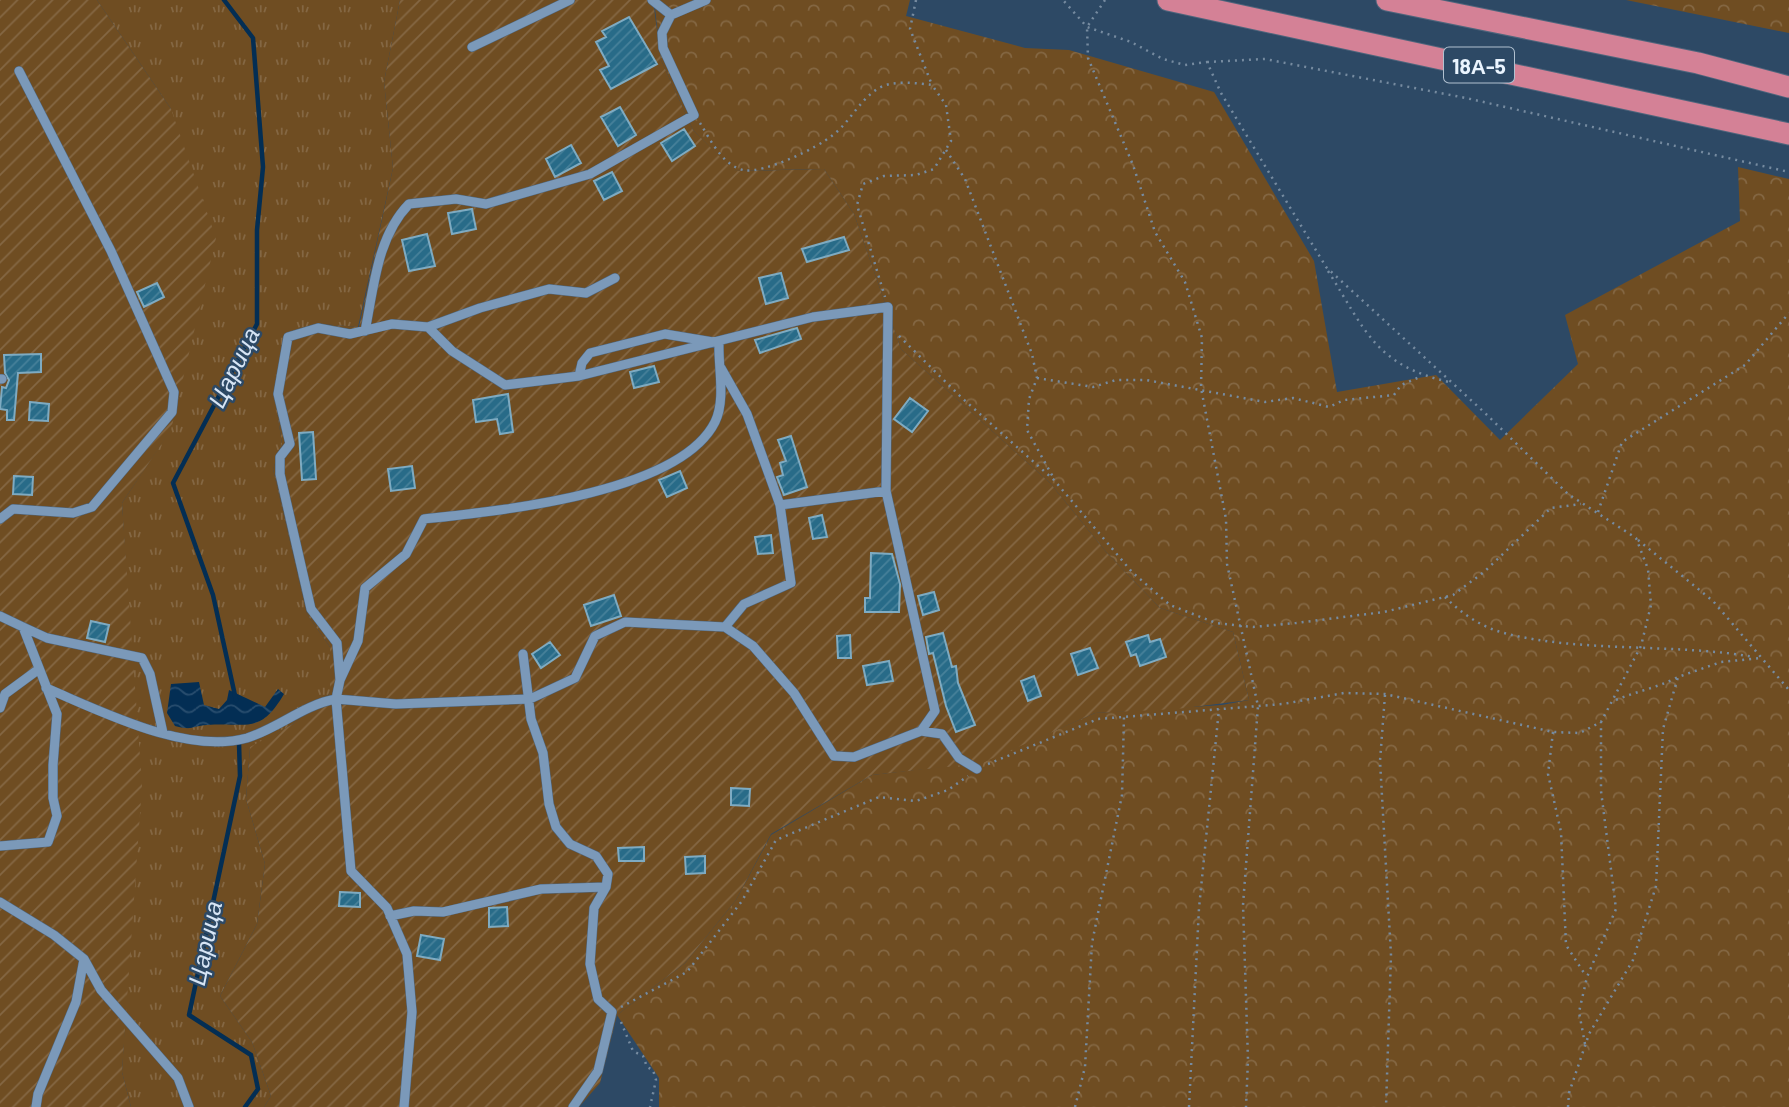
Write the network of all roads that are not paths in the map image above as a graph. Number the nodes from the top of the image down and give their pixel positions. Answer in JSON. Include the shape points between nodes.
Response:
{"nodes":[{"id":1,"x":570,"y":0,"type":"edge"},
{"id":2,"x":652,"y":0,"type":"edge"},
{"id":3,"x":706,"y":0,"type":"edge"},
{"id":4,"x":1168,"y":0,"type":"edge"},
{"id":5,"x":1387,"y":0,"type":"edge"},
{"id":6,"x":671,"y":15,"type":"junction"},
{"id":7,"x":472,"y":47,"type":"dead end"},
{"id":8,"x":19,"y":71,"type":"dead end"},
{"id":9,"x":1789,"y":87,"type":"edge"},
{"id":10,"x":1789,"y":134,"type":"edge"},
{"id":11,"x":615,"y":278,"type":"dead end"},
{"id":12,"x":428,"y":327,"type":"junction"},
{"id":13,"x":365,"y":331,"type":"junction"},
{"id":14,"x":719,"y":343,"type":"junction"},
{"id":15,"x":718,"y":363,"type":"junction"},
{"id":16,"x":579,"y":376,"type":"junction"},
{"id":17,"x":886,"y":491,"type":"junction"},
{"id":18,"x":780,"y":505,"type":"junction"},
{"id":19,"x":0,"y":519,"type":"edge"},
{"id":20,"x":0,"y":616,"type":"edge"},
{"id":21,"x":23,"y":627,"type":"junction"},
{"id":22,"x":725,"y":627,"type":"junction"},
{"id":23,"x":523,"y":654,"type":"dead end"},
{"id":24,"x":39,"y":669,"type":"junction"},
{"id":25,"x":340,"y":680,"type":"junction"},
{"id":26,"x":46,"y":688,"type":"junction"},
{"id":27,"x":336,"y":699,"type":"junction"},
{"id":28,"x":530,"y":699,"type":"junction"},
{"id":29,"x":0,"y":708,"type":"edge"},
{"id":30,"x":921,"y":731,"type":"junction"},
{"id":31,"x":163,"y":733,"type":"junction"},
{"id":32,"x":977,"y":769,"type":"road end"},
{"id":33,"x":0,"y":846,"type":"edge"},
{"id":34,"x":606,"y":887,"type":"junction"},
{"id":35,"x":0,"y":902,"type":"edge"},
{"id":36,"x":390,"y":916,"type":"junction"},
{"id":37,"x":84,"y":959,"type":"junction"},
{"id":38,"x":36,"y":1107,"type":"edge"},
{"id":39,"x":189,"y":1107,"type":"edge"},
{"id":40,"x":404,"y":1107,"type":"edge"},
{"id":41,"x":573,"y":1107,"type":"edge"}],
"edges":[{"from":1,"to":7,"type":"lane"},
{"from":2,"to":6,"type":"lane"},
{"from":3,"to":6,"type":"lane"},
{"from":4,"to":10,"type":"highway","number":"18А-5"},
{"from":5,"to":9,"type":"highway","number":"18А-5","via":[[1698,63]]},
{"from":6,"to":13,"type":"lane","via":[[662,33],[663,48],[694,115],[590,174],[486,204],[456,199],[409,204],[395,218],[384,241]]},
{"from":8,"to":19,"type":"lane","via":[[111,251],[174,392],[172,412],[92,507],[73,513],[13,509]]},
{"from":11,"to":12,"type":"lane","via":[[586,293],[549,289]]},
{"from":12,"to":13,"type":"lane","via":[[392,324]]},
{"from":12,"to":16,"type":"lane","via":[[452,351],[505,385]]},
{"from":13,"to":25,"type":"lane","via":[[350,334],[318,328],[288,337],[278,394],[290,444],[280,457],[280,474],[311,609],[337,643]]},
{"from":14,"to":15,"type":"lane"},
{"from":14,"to":16,"type":"lane"},
{"from":14,"to":16,"type":"lane","via":[[665,334],[590,353]]},
{"from":14,"to":17,"type":"lane","via":[[813,317],[888,307]]},
{"from":15,"to":18,"type":"lane","via":[[747,414]]},
{"from":15,"to":25,"type":"lane","via":[[715,421],[679,461],[606,488],[528,508],[424,519],[406,554],[365,588],[358,641]]},
{"from":17,"to":18,"type":"lane"},
{"from":17,"to":30,"type":"lane","via":[[935,711]]},
{"from":18,"to":22,"type":"lane","via":[[790,583],[744,604]]},
{"from":20,"to":21,"type":"lane"},
{"from":21,"to":24,"type":"lane"},
{"from":21,"to":31,"type":"lane","via":[[47,638],[142,658]]},
{"from":22,"to":28,"type":"lane","via":[[625,622],[596,635],[575,678]]},
{"from":22,"to":30,"type":"lane","via":[[752,646],[794,693],[834,756],[854,757]]},
{"from":23,"to":28,"type":"lane"},
{"from":24,"to":26,"type":"lane"},
{"from":24,"to":29,"type":"lane","via":[[5,694]]},
{"from":25,"to":27,"type":"lane"},
{"from":26,"to":31,"type":"lane"},
{"from":26,"to":33,"type":"lane","via":[[57,715],[53,765],[57,816],[48,842]]},
{"from":27,"to":28,"type":"lane","via":[[396,704]]},
{"from":27,"to":31,"type":"lane","via":[[317,703],[246,738],[194,741]]},
{"from":27,"to":36,"type":"lane","via":[[351,871]]},
{"from":28,"to":34,"type":"lane","via":[[556,827],[570,844],[596,856],[608,874]]},
{"from":30,"to":32,"type":"lane","via":[[942,734],[959,758]]},
{"from":34,"to":36,"type":"lane","via":[[541,889],[443,912]]},
{"from":34,"to":41,"type":"lane","via":[[594,908],[590,964],[598,999],[612,1012],[598,1072]]},
{"from":35,"to":37,"type":"lane"},
{"from":36,"to":40,"type":"lane","via":[[407,954],[412,1012]]},
{"from":37,"to":38,"type":"lane","via":[[76,1002]]},
{"from":37,"to":39,"type":"lane","via":[[101,990],[178,1078]]}]}
